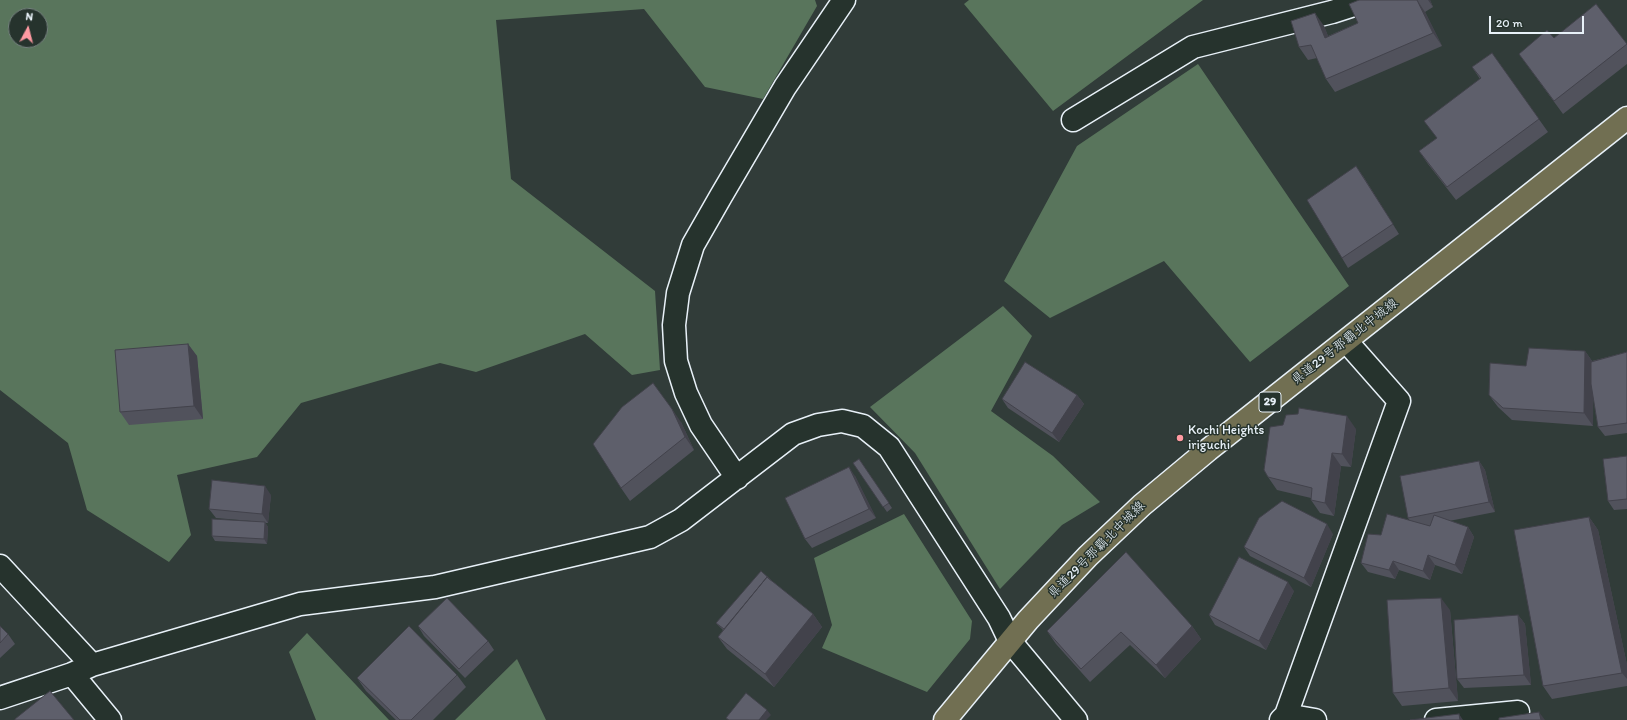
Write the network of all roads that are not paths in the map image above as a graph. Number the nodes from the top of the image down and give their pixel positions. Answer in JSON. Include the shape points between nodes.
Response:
{"nodes":[{"id":1,"x":844,"y":0,"type":"edge"},
{"id":2,"x":1369,"y":0,"type":"edge"},
{"id":3,"x":1627,"y":118,"type":"edge"},
{"id":4,"x":1074,"y":120,"type":"dead end"},
{"id":5,"x":1347,"y":342,"type":"junction"},
{"id":6,"x":737,"y":478,"type":"junction"},
{"id":7,"x":0,"y":566,"type":"edge"},
{"id":8,"x":1010,"y":641,"type":"junction"},
{"id":9,"x":92,"y":665,"type":"junction"},
{"id":10,"x":72,"y":674,"type":"junction"},
{"id":11,"x":0,"y":698,"type":"edge"},
{"id":12,"x":1518,"y":712,"type":"dead end"},
{"id":13,"x":1283,"y":717,"type":"edge"},
{"id":14,"x":110,"y":720,"type":"edge"},
{"id":15,"x":945,"y":720,"type":"edge"},
{"id":16,"x":1076,"y":720,"type":"edge"},
{"id":17,"x":1315,"y":720,"type":"edge"},
{"id":18,"x":1436,"y":720,"type":"edge"}],
"edges":[{"from":1,"to":6,"type":"street","via":[[785,87],[693,244],[678,294],[674,325],[676,361],[686,393],[701,425]]},
{"from":2,"to":4,"type":"street","via":[[1332,12],[1193,47]]},
{"from":3,"to":5,"type":"main road","name":"県道29号那覇北中城線","number":"29"},
{"from":5,"to":8,"type":"main road","name":"県道29号那覇北中城線","number":"29","via":[[1142,505],[1088,556]]},
{"from":5,"to":13,"type":"street","via":[[1399,401]]},
{"from":6,"to":8,"type":"street","via":[[793,434],[818,425],[842,421],[863,426],[889,447],[995,612]]},
{"from":6,"to":9,"type":"street","via":[[681,520],[650,537],[435,587],[300,604]]},
{"from":7,"to":9,"type":"street"},
{"from":8,"to":15,"type":"main road","name":"県道29号那覇北中城線","number":"29"},
{"from":8,"to":16,"type":"street"},
{"from":9,"to":10,"type":"street"},
{"from":10,"to":11,"type":"street"},
{"from":10,"to":14,"type":"street"},
{"from":12,"to":18,"type":"street"},
{"from":13,"to":17,"type":"street"}]}
